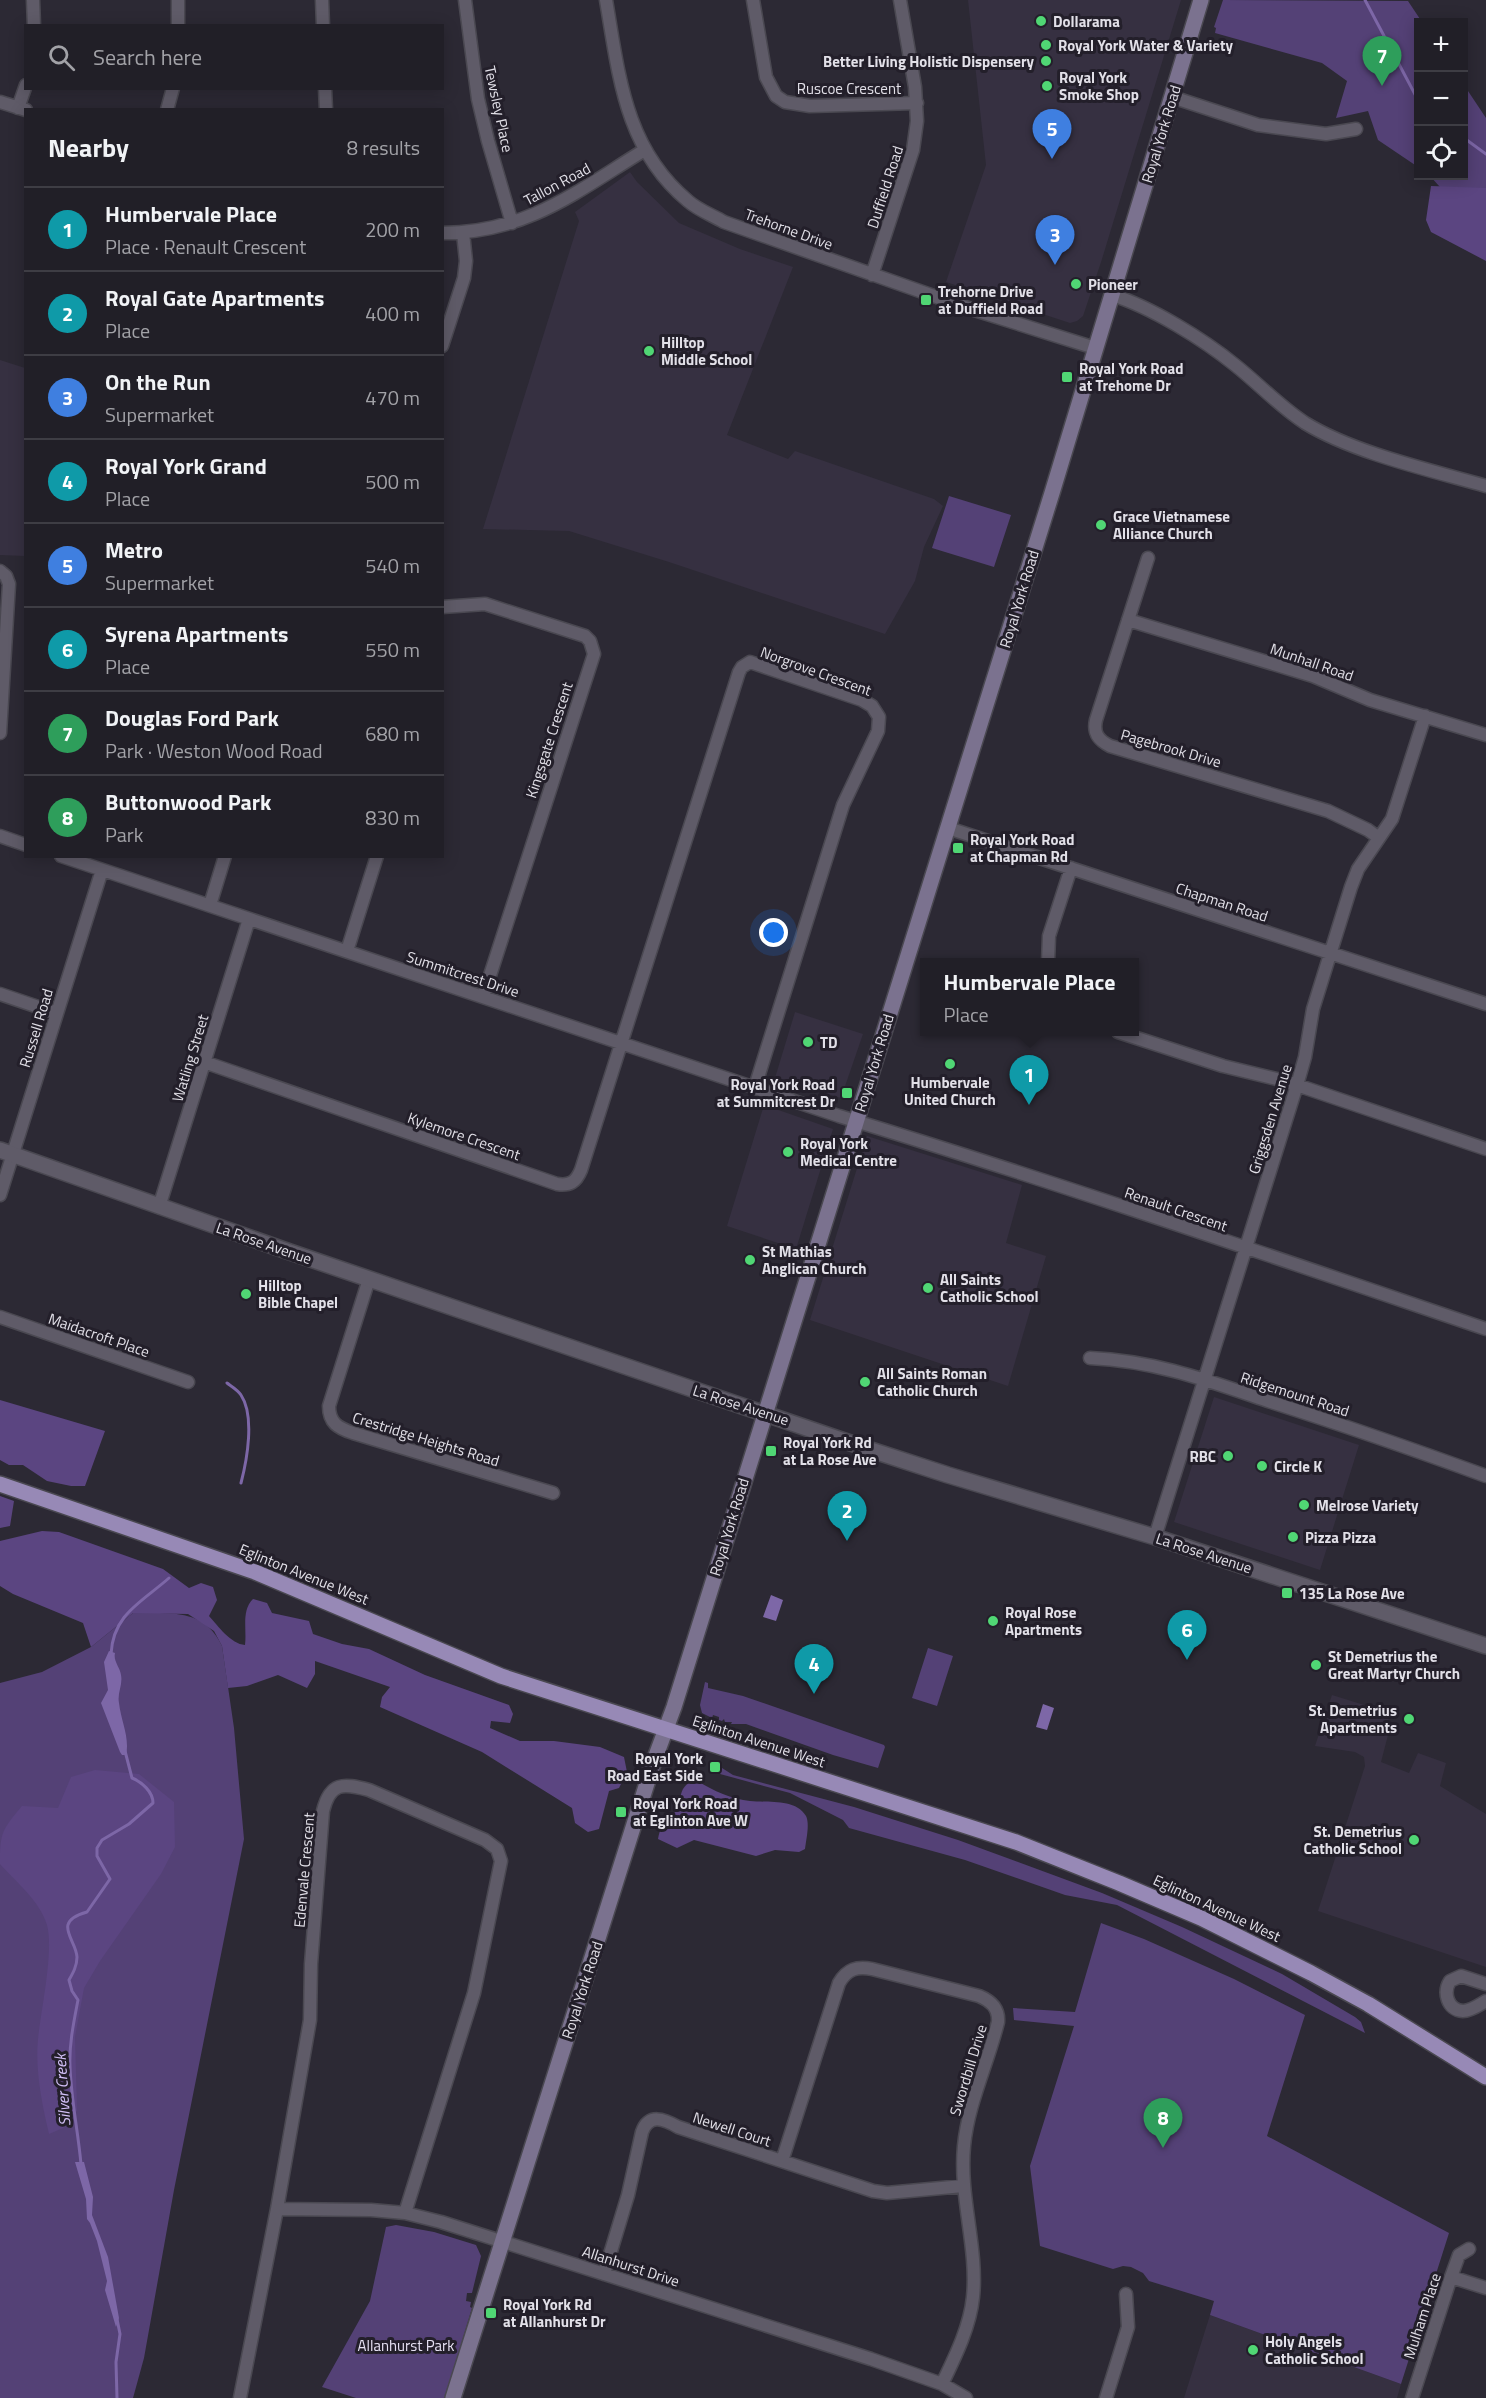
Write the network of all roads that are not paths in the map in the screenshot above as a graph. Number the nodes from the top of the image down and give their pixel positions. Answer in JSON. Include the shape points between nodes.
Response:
{"nodes":[{"id":1,"x":33,"y":0,"type":"edge"},
{"id":2,"x":178,"y":0,"type":"edge"},
{"id":3,"x":322,"y":0,"type":"edge"},
{"id":4,"x":465,"y":0,"type":"edge"},
{"id":5,"x":606,"y":0,"type":"edge"},
{"id":6,"x":753,"y":0,"type":"edge"},
{"id":7,"x":900,"y":0,"type":"edge"},
{"id":8,"x":1201,"y":0,"type":"edge"},
{"id":9,"x":34,"y":24,"type":"edge"},
{"id":10,"x":178,"y":24,"type":"edge"},
{"id":11,"x":323,"y":24,"type":"edge"},
{"id":12,"x":25,"y":90,"type":"edge"},
{"id":13,"x":172,"y":90,"type":"edge"},
{"id":14,"x":325,"y":90,"type":"edge"},
{"id":15,"x":1172,"y":98,"type":"junction"},
{"id":16,"x":0,"y":102,"type":"edge"},
{"id":17,"x":917,"y":103,"type":"junction"},
{"id":18,"x":168,"y":108,"type":"edge"},
{"id":19,"x":326,"y":108,"type":"edge"},
{"id":20,"x":22,"y":109,"type":"edge"},
{"id":21,"x":1356,"y":129,"type":"dead end"},
{"id":22,"x":644,"y":150,"type":"junction"},
{"id":23,"x":512,"y":223,"type":"junction"},
{"id":24,"x":444,"y":233,"type":"edge"},
{"id":25,"x":463,"y":233,"type":"junction"},
{"id":26,"x":872,"y":274,"type":"junction"},
{"id":27,"x":1112,"y":295,"type":"junction"},
{"id":28,"x":444,"y":340,"type":"edge"},
{"id":29,"x":1095,"y":348,"type":"junction"},
{"id":30,"x":1486,"y":486,"type":"edge"},
{"id":31,"x":1148,"y":558,"type":"dead end"},
{"id":32,"x":0,"y":571,"type":"edge"},
{"id":33,"x":444,"y":607,"type":"edge"},
{"id":34,"x":1128,"y":620,"type":"junction"},
{"id":35,"x":1425,"y":716,"type":"junction"},
{"id":36,"x":0,"y":733,"type":"edge"},
{"id":37,"x":1486,"y":735,"type":"edge"},
{"id":38,"x":948,"y":828,"type":"junction"},
{"id":39,"x":0,"y":836,"type":"edge"},
{"id":40,"x":1379,"y":838,"type":"junction"},
{"id":41,"x":24,"y":844,"type":"edge"},
{"id":42,"x":67,"y":858,"type":"edge"},
{"id":43,"x":224,"y":858,"type":"edge"},
{"id":44,"x":376,"y":858,"type":"edge"},
{"id":45,"x":1071,"y":868,"type":"junction"},
{"id":46,"x":102,"y":870,"type":"junction"},
{"id":47,"x":210,"y":905,"type":"junction"},
{"id":48,"x":249,"y":919,"type":"junction"},
{"id":49,"x":347,"y":951,"type":"junction"},
{"id":50,"x":1330,"y":952,"type":"junction"},
{"id":51,"x":1048,"y":958,"type":"edge"},
{"id":52,"x":0,"y":994,"type":"edge"},
{"id":53,"x":483,"y":997,"type":"junction"},
{"id":54,"x":1486,"y":1004,"type":"edge"},
{"id":55,"x":56,"y":1013,"type":"junction"},
{"id":56,"x":1130,"y":1036,"type":"edge"},
{"id":57,"x":622,"y":1042,"type":"junction"},
{"id":58,"x":204,"y":1062,"type":"junction"},
{"id":59,"x":1297,"y":1085,"type":"junction"},
{"id":60,"x":755,"y":1087,"type":"junction"},
{"id":61,"x":856,"y":1121,"type":"junction"},
{"id":62,"x":1486,"y":1149,"type":"edge"},
{"id":63,"x":6,"y":1153,"type":"edge"},
{"id":64,"x":0,"y":1195,"type":"edge"},
{"id":65,"x":159,"y":1206,"type":"junction"},
{"id":66,"x":1245,"y":1248,"type":"junction"},
{"id":67,"x":369,"y":1279,"type":"junction"},
{"id":68,"x":0,"y":1317,"type":"edge"},
{"id":69,"x":1486,"y":1329,"type":"edge"},
{"id":70,"x":1090,"y":1358,"type":"dead end"},
{"id":71,"x":1204,"y":1379,"type":"junction"},
{"id":72,"x":188,"y":1382,"type":"dead end"},
{"id":73,"x":764,"y":1413,"type":"junction"},
{"id":74,"x":1486,"y":1476,"type":"edge"},
{"id":75,"x":0,"y":1484,"type":"edge"},
{"id":76,"x":554,"y":1493,"type":"dead end"},
{"id":77,"x":1155,"y":1537,"type":"junction"},
{"id":78,"x":1486,"y":1646,"type":"edge"},
{"id":79,"x":665,"y":1730,"type":"junction"},
{"id":80,"x":1486,"y":1984,"type":"edge"},
{"id":81,"x":1486,"y":2001,"type":"edge"},
{"id":82,"x":1486,"y":2077,"type":"edge"},
{"id":83,"x":783,"y":2161,"type":"junction"},
{"id":84,"x":963,"y":2186,"type":"junction"},
{"id":85,"x":277,"y":2209,"type":"junction"},
{"id":86,"x":405,"y":2213,"type":"junction"},
{"id":87,"x":502,"y":2241,"type":"junction"},
{"id":88,"x":1469,"y":2249,"type":"dead end"},
{"id":89,"x":604,"y":2274,"type":"junction"},
{"id":90,"x":1450,"y":2277,"type":"junction"},
{"id":91,"x":1486,"y":2288,"type":"edge"},
{"id":92,"x":1126,"y":2294,"type":"dead end"},
{"id":93,"x":942,"y":2384,"type":"junction"},
{"id":94,"x":240,"y":2398,"type":"edge"},
{"id":95,"x":453,"y":2398,"type":"edge"},
{"id":96,"x":966,"y":2398,"type":"edge"},
{"id":97,"x":1106,"y":2398,"type":"edge"},
{"id":98,"x":1412,"y":2398,"type":"edge"}],
"edges":[{"from":1,"to":9,"type":"street"},
{"from":2,"to":10,"type":"street"},
{"from":3,"to":11,"type":"street"},
{"from":4,"to":23,"type":"street","name":"Tewsley Place","via":[[478,99]]},
{"from":5,"to":22,"type":"street","name":"Trehorne Drive","via":[[623,93]]},
{"from":6,"to":17,"type":"street","name":"Ruscoe Crescent","via":[[766,77],[776,96],[785,102],[810,106]]},
{"from":7,"to":17,"type":"street","name":"Duffield Road"},
{"from":8,"to":15,"type":"main road","name":"Royal York Road"},
{"from":12,"to":20,"type":"street"},
{"from":13,"to":18,"type":"street"},
{"from":14,"to":19,"type":"street"},
{"from":15,"to":21,"type":"street","via":[[1258,125],[1326,134]]},
{"from":15,"to":27,"type":"main road","name":"Royal York Road"},
{"from":16,"to":20,"type":"street"},
{"from":17,"to":26,"type":"street","name":"Duffield Road","via":[[913,150]]},
{"from":22,"to":23,"type":"street","name":"Tallon Road","via":[[545,211]]},
{"from":22,"to":26,"type":"street","name":"Trehorne Drive","via":[[667,181],[698,208],[724,222]]},
{"from":23,"to":25,"type":"street","name":"Tallon Road"},
{"from":24,"to":25,"type":"street","name":"Tallon Road"},
{"from":25,"to":28,"type":"street","via":[[464,278]]},
{"from":26,"to":29,"type":"street","name":"Trehorne Drive"},
{"from":27,"to":29,"type":"main road","name":"Royal York Road"},
{"from":27,"to":30,"type":"street","via":[[1132,302],[1209,346],[1288,412],[1327,435]]},
{"from":29,"to":38,"type":"main road","name":"Royal York Road"},
{"from":31,"to":34,"type":"street","name":"Pagebrook Drive"},
{"from":32,"to":36,"type":"street","via":[[9,584]]},
{"from":33,"to":53,"type":"street","name":"Kingsgate Crescent","via":[[498,607],[585,636],[594,654]]},
{"from":34,"to":35,"type":"street","name":"Munhall Road","via":[[1313,676],[1370,700]]},
{"from":34,"to":40,"type":"street","name":"Pagebrook Drive","via":[[1096,720],[1095,732],[1103,742],[1328,811]]},
{"from":35,"to":37,"type":"street","name":"Munhall Road"},
{"from":35,"to":40,"type":"street","name":"Griggsden Avenue","via":[[1392,819]]},
{"from":38,"to":45,"type":"street","name":"Chapman Road"},
{"from":38,"to":61,"type":"main road","name":"Royal York Road"},
{"from":39,"to":41,"type":"street"},
{"from":40,"to":50,"type":"street","name":"Griggsden Avenue","via":[[1358,869]]},
{"from":42,"to":46,"type":"street","name":"Summitcrest Drive"},
{"from":43,"to":47,"type":"street"},
{"from":44,"to":49,"type":"street"},
{"from":45,"to":50,"type":"street","name":"Chapman Road"},
{"from":45,"to":51,"type":"street","via":[[1049,936]]},
{"from":46,"to":47,"type":"street","name":"Summitcrest Drive"},
{"from":46,"to":55,"type":"street","name":"Russell Road"},
{"from":47,"to":48,"type":"street","name":"Summitcrest Drive"},
{"from":48,"to":49,"type":"street","name":"Summitcrest Drive"},
{"from":48,"to":58,"type":"street","name":"Watling Street"},
{"from":49,"to":53,"type":"street","name":"Summitcrest Drive"},
{"from":50,"to":54,"type":"street","name":"Chapman Road"},
{"from":50,"to":59,"type":"street","name":"Griggsden Avenue"},
{"from":52,"to":55,"type":"street"},
{"from":53,"to":57,"type":"street","name":"Summitcrest Drive"},
{"from":55,"to":63,"type":"street","name":"Russell Road"},
{"from":56,"to":59,"type":"street"},
{"from":57,"to":58,"type":"street","name":"Kylemore Crescent","via":[[581,1170],[566,1185]]},
{"from":57,"to":60,"type":"street","name":"Summitcrest Drive"},
{"from":57,"to":60,"type":"street","name":"Norgrove Crescent","via":[[740,672],[746,663],[756,663],[868,703],[876,711],[879,724],[843,805]]},
{"from":58,"to":65,"type":"street","name":"Watling Street"},
{"from":59,"to":62,"type":"street"},
{"from":59,"to":66,"type":"street","name":"Griggsden Avenue"},
{"from":60,"to":61,"type":"street","name":"Summitcrest Drive"},
{"from":61,"to":66,"type":"street","name":"Renault Crescent"},
{"from":61,"to":73,"type":"main road","name":"Royal York Road"},
{"from":63,"to":64,"type":"street","name":"Russell Road"},
{"from":63,"to":65,"type":"street","name":"La Rose Avenue"},
{"from":65,"to":67,"type":"street","name":"La Rose Avenue"},
{"from":66,"to":69,"type":"street","name":"Renault Crescent"},
{"from":66,"to":71,"type":"street","name":"Griggsden Avenue"},
{"from":67,"to":73,"type":"street","name":"La Rose Avenue"},
{"from":67,"to":76,"type":"street","name":"Crestridge Heights Road","via":[[329,1406],[336,1426]]},
{"from":68,"to":72,"type":"street","name":"Maidacroft Place"},
{"from":70,"to":71,"type":"street","name":"Ridgemount Road","via":[[1149,1364]]},
{"from":71,"to":74,"type":"street","name":"Ridgemount Road"},
{"from":71,"to":77,"type":"street","name":"Griggsden Avenue"},
{"from":73,"to":77,"type":"street","name":"La Rose Avenue","via":[[948,1475]]},
{"from":73,"to":79,"type":"main road","name":"Royal York Road"},
{"from":75,"to":79,"type":"main road","name":"Eglinton Avenue West","via":[[255,1572],[501,1676]]},
{"from":77,"to":78,"type":"street","name":"La Rose Avenue"},
{"from":79,"to":82,"type":"main road","name":"Eglinton Avenue West","via":[[1016,1842],[1119,1883],[1311,1973]]},
{"from":79,"to":87,"type":"main road","name":"Royal York Road"},
{"from":80,"to":81,"type":"street","via":[[1461,1976],[1450,1981],[1446,1995],[1455,2008],[1464,2011]]},
{"from":83,"to":84,"type":"street","name":"Newell Court","via":[[873,2191]]},
{"from":83,"to":84,"type":"street","name":"Swordbill Drive","via":[[839,1983],[850,1970],[864,1968],[979,1996],[997,2010],[999,2022],[965,2134]]},
{"from":83,"to":89,"type":"street","name":"Newell Court","via":[[661,2118],[647,2122]]},
{"from":84,"to":93,"type":"street","name":"Swordbill Drive","via":[[973,2299],[960,2344]]},
{"from":85,"to":86,"type":"street","name":"Allanhurst Drive"},
{"from":85,"to":86,"type":"street","name":"Edenvale Crescent","via":[[310,2020],[323,1811],[329,1793],[350,1785],[485,1840],[497,1848],[501,1861],[474,1993]]},
{"from":85,"to":94,"type":"street","name":"Edenvale Crescent"},
{"from":86,"to":87,"type":"street","name":"Allanhurst Drive"},
{"from":87,"to":89,"type":"street","name":"Allanhurst Drive"},
{"from":87,"to":95,"type":"main road","name":"Royal York Road"},
{"from":88,"to":90,"type":"street","name":"Mulham Place","via":[[1459,2255]]},
{"from":89,"to":93,"type":"street","name":"Allanhurst Drive"},
{"from":90,"to":91,"type":"street"},
{"from":90,"to":98,"type":"street","name":"Mulham Place"},
{"from":92,"to":97,"type":"street","via":[[1128,2327]]},
{"from":93,"to":96,"type":"street","name":"Allanhurst Drive"}]}
